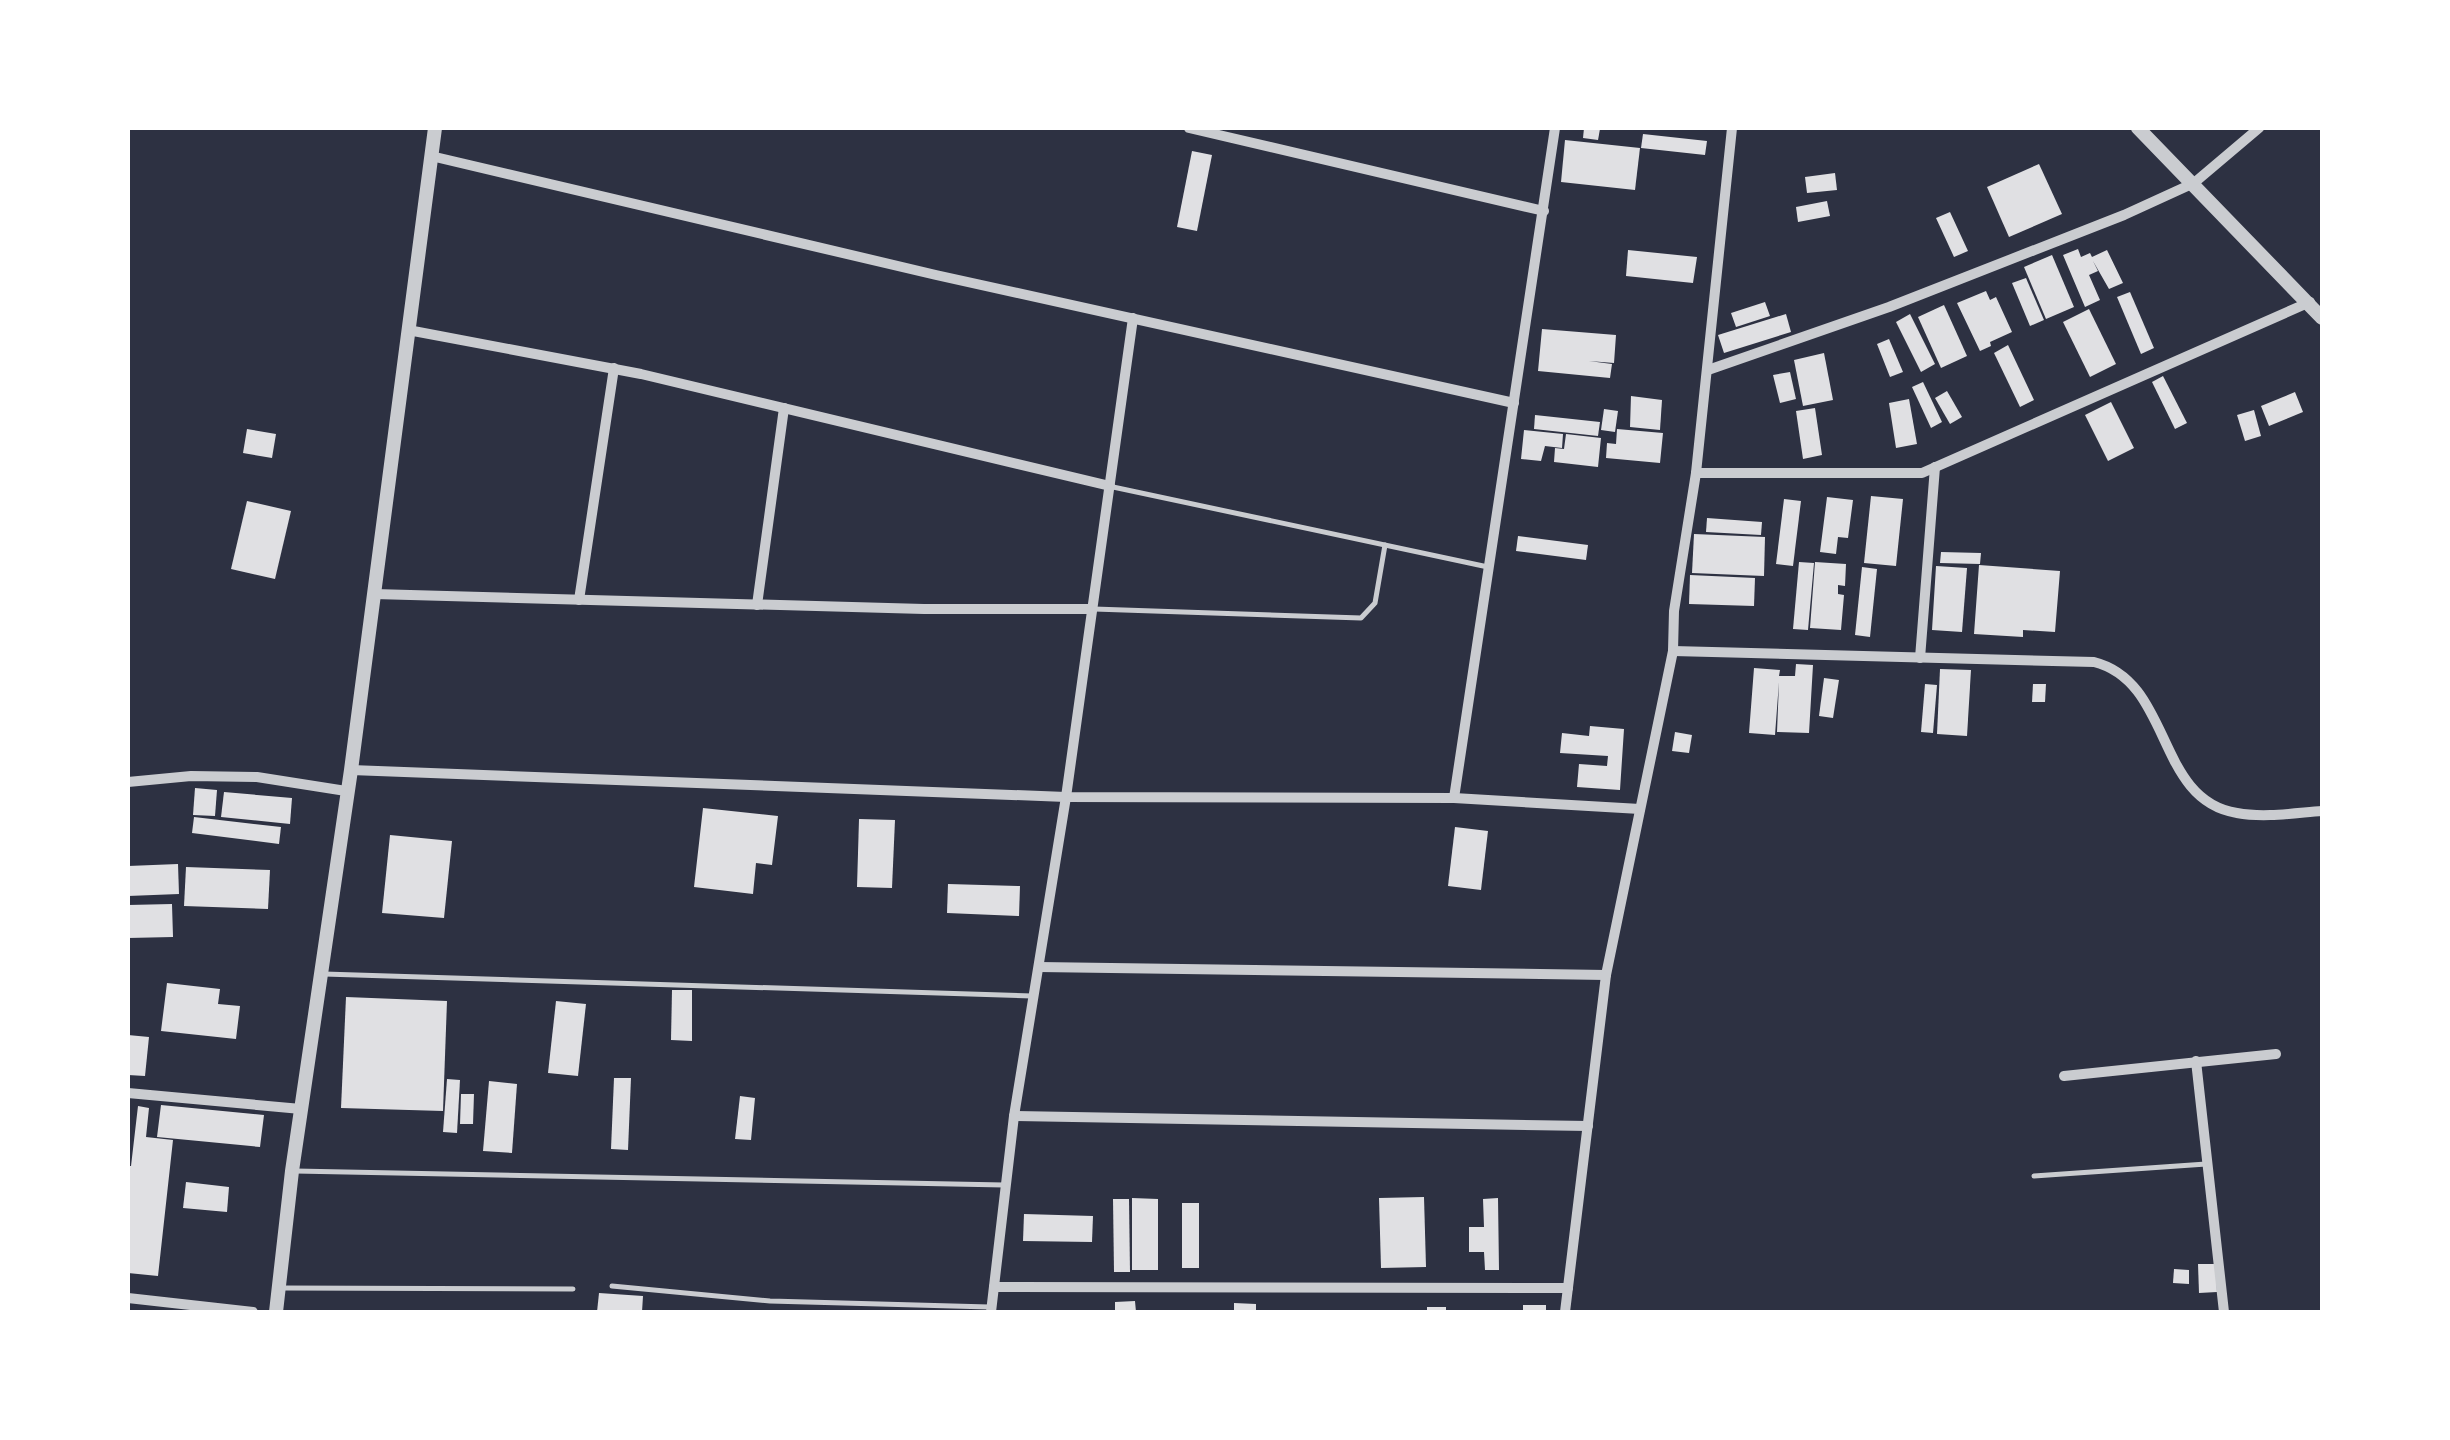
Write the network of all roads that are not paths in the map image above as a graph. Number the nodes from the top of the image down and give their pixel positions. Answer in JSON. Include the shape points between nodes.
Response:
{"nodes":[{"id":1,"x":436,"y":128,"type":"edge"},
{"id":2,"x":1189,"y":128,"type":"edge"},
{"id":3,"x":1556,"y":128,"type":"edge"},
{"id":4,"x":1732,"y":128,"type":"edge"},
{"id":5,"x":2138,"y":128,"type":"edge"},
{"id":6,"x":2259,"y":128,"type":"edge"},
{"id":7,"x":431,"y":156,"type":"junction"},
{"id":8,"x":2194,"y":183,"type":"junction"},
{"id":9,"x":1544,"y":211,"type":"junction"},
{"id":10,"x":2310,"y":302,"type":"junction"},
{"id":11,"x":1133,"y":318,"type":"junction"},
{"id":12,"x":2322,"y":318,"type":"edge"},
{"id":13,"x":408,"y":330,"type":"junction"},
{"id":14,"x":614,"y":368,"type":"junction"},
{"id":15,"x":1708,"y":370,"type":"junction"},
{"id":16,"x":1514,"y":404,"type":"junction"},
{"id":17,"x":784,"y":408,"type":"junction"},
{"id":18,"x":1935,"y":467,"type":"junction"},
{"id":19,"x":1696,"y":473,"type":"junction"},
{"id":20,"x":1110,"y":486,"type":"junction"},
{"id":21,"x":1385,"y":545,"type":"junction"},
{"id":22,"x":1489,"y":568,"type":"junction"},
{"id":23,"x":374,"y":594,"type":"junction"},
{"id":24,"x":579,"y":600,"type":"junction"},
{"id":25,"x":757,"y":605,"type":"junction"},
{"id":26,"x":1092,"y":610,"type":"junction"},
{"id":27,"x":1673,"y":651,"type":"junction"},
{"id":28,"x":1920,"y":658,"type":"junction"},
{"id":29,"x":350,"y":770,"type":"junction"},
{"id":30,"x":128,"y":782,"type":"edge"},
{"id":31,"x":346,"y":791,"type":"junction"},
{"id":32,"x":1066,"y":797,"type":"junction"},
{"id":33,"x":1454,"y":798,"type":"junction"},
{"id":34,"x":1640,"y":808,"type":"junction"},
{"id":35,"x":2322,"y":811,"type":"edge"},
{"id":36,"x":1038,"y":967,"type":"junction"},
{"id":37,"x":320,"y":974,"type":"junction"},
{"id":38,"x":1606,"y":975,"type":"junction"},
{"id":39,"x":1034,"y":996,"type":"junction"},
{"id":40,"x":2276,"y":1054,"type":"dead end"},
{"id":41,"x":2196,"y":1062,"type":"junction"},
{"id":42,"x":2064,"y":1076,"type":"dead end"},
{"id":43,"x":128,"y":1092,"type":"edge"},
{"id":44,"x":301,"y":1109,"type":"junction"},
{"id":45,"x":1014,"y":1116,"type":"junction"},
{"id":46,"x":1588,"y":1126,"type":"junction"},
{"id":47,"x":2207,"y":1164,"type":"junction"},
{"id":48,"x":292,"y":1171,"type":"junction"},
{"id":49,"x":2034,"y":1176,"type":"dead end"},
{"id":50,"x":1008,"y":1186,"type":"junction"},
{"id":51,"x":612,"y":1286,"type":"dead end"},
{"id":52,"x":994,"y":1287,"type":"junction"},
{"id":53,"x":279,"y":1288,"type":"junction"},
{"id":54,"x":1568,"y":1288,"type":"junction"},
{"id":55,"x":573,"y":1289,"type":"dead end"},
{"id":56,"x":128,"y":1298,"type":"edge"},
{"id":57,"x":991,"y":1310,"type":"edge"},
{"id":58,"x":253,"y":1312,"type":"edge"},
{"id":59,"x":276,"y":1312,"type":"edge"},
{"id":60,"x":1565,"y":1312,"type":"edge"},
{"id":61,"x":2224,"y":1312,"type":"edge"}],
"edges":[{"from":1,"to":7,"type":"street"},
{"from":2,"to":9,"type":"street"},
{"from":3,"to":9,"type":"street"},
{"from":4,"to":15,"type":"street"},
{"from":5,"to":8,"type":"street"},
{"from":6,"to":8,"type":"street"},
{"from":7,"to":11,"type":"street"},
{"from":7,"to":13,"type":"street"},
{"from":8,"to":10,"type":"street"},
{"from":8,"to":15,"type":"street","via":[[1889,307]]},
{"from":9,"to":16,"type":"street"},
{"from":10,"to":12,"type":"street"},
{"from":10,"to":18,"type":"street"},
{"from":11,"to":16,"type":"street"},
{"from":11,"to":20,"type":"street"},
{"from":13,"to":14,"type":"street"},
{"from":13,"to":23,"type":"street"},
{"from":14,"to":17,"type":"street"},
{"from":14,"to":24,"type":"street"},
{"from":15,"to":19,"type":"street"},
{"from":16,"to":22,"type":"street"},
{"from":17,"to":20,"type":"street"},
{"from":17,"to":25,"type":"street"},
{"from":18,"to":19,"type":"street","via":[[1922,473]]},
{"from":18,"to":28,"type":"street"},
{"from":19,"to":27,"type":"street"},
{"from":20,"to":21,"type":"lane"},
{"from":20,"to":26,"type":"street"},
{"from":21,"to":22,"type":"lane"},
{"from":21,"to":26,"type":"lane","via":[[1375,603],[1361,618]]},
{"from":22,"to":33,"type":"street"},
{"from":23,"to":24,"type":"street"},
{"from":23,"to":29,"type":"street"},
{"from":24,"to":25,"type":"street"},
{"from":25,"to":26,"type":"street"},
{"from":26,"to":32,"type":"street"},
{"from":27,"to":28,"type":"street"},
{"from":27,"to":34,"type":"street"},
{"from":28,"to":35,"type":"street","via":[[2111,666],[2140,693],[2180,770],[2212,805],[2236,813]]},
{"from":29,"to":31,"type":"street"},
{"from":29,"to":32,"type":"street"},
{"from":30,"to":31,"type":"street","via":[[257,777]]},
{"from":31,"to":37,"type":"street"},
{"from":32,"to":33,"type":"street"},
{"from":32,"to":36,"type":"street"},
{"from":33,"to":34,"type":"street"},
{"from":34,"to":38,"type":"street"},
{"from":36,"to":38,"type":"street"},
{"from":36,"to":39,"type":"street"},
{"from":37,"to":39,"type":"lane"},
{"from":37,"to":44,"type":"street"},
{"from":38,"to":46,"type":"street"},
{"from":39,"to":45,"type":"street"},
{"from":40,"to":41,"type":"street"},
{"from":41,"to":42,"type":"street"},
{"from":41,"to":47,"type":"street"},
{"from":43,"to":44,"type":"street"},
{"from":44,"to":48,"type":"street"},
{"from":45,"to":46,"type":"street"},
{"from":45,"to":50,"type":"street"},
{"from":46,"to":54,"type":"street"},
{"from":47,"to":49,"type":"lane"},
{"from":47,"to":61,"type":"street"},
{"from":48,"to":50,"type":"lane"},
{"from":48,"to":53,"type":"street"},
{"from":50,"to":52,"type":"street"},
{"from":51,"to":57,"type":"lane"},
{"from":52,"to":54,"type":"street"},
{"from":52,"to":57,"type":"street"},
{"from":53,"to":55,"type":"lane"},
{"from":53,"to":59,"type":"street"},
{"from":54,"to":60,"type":"street"},
{"from":56,"to":58,"type":"street"}]}
